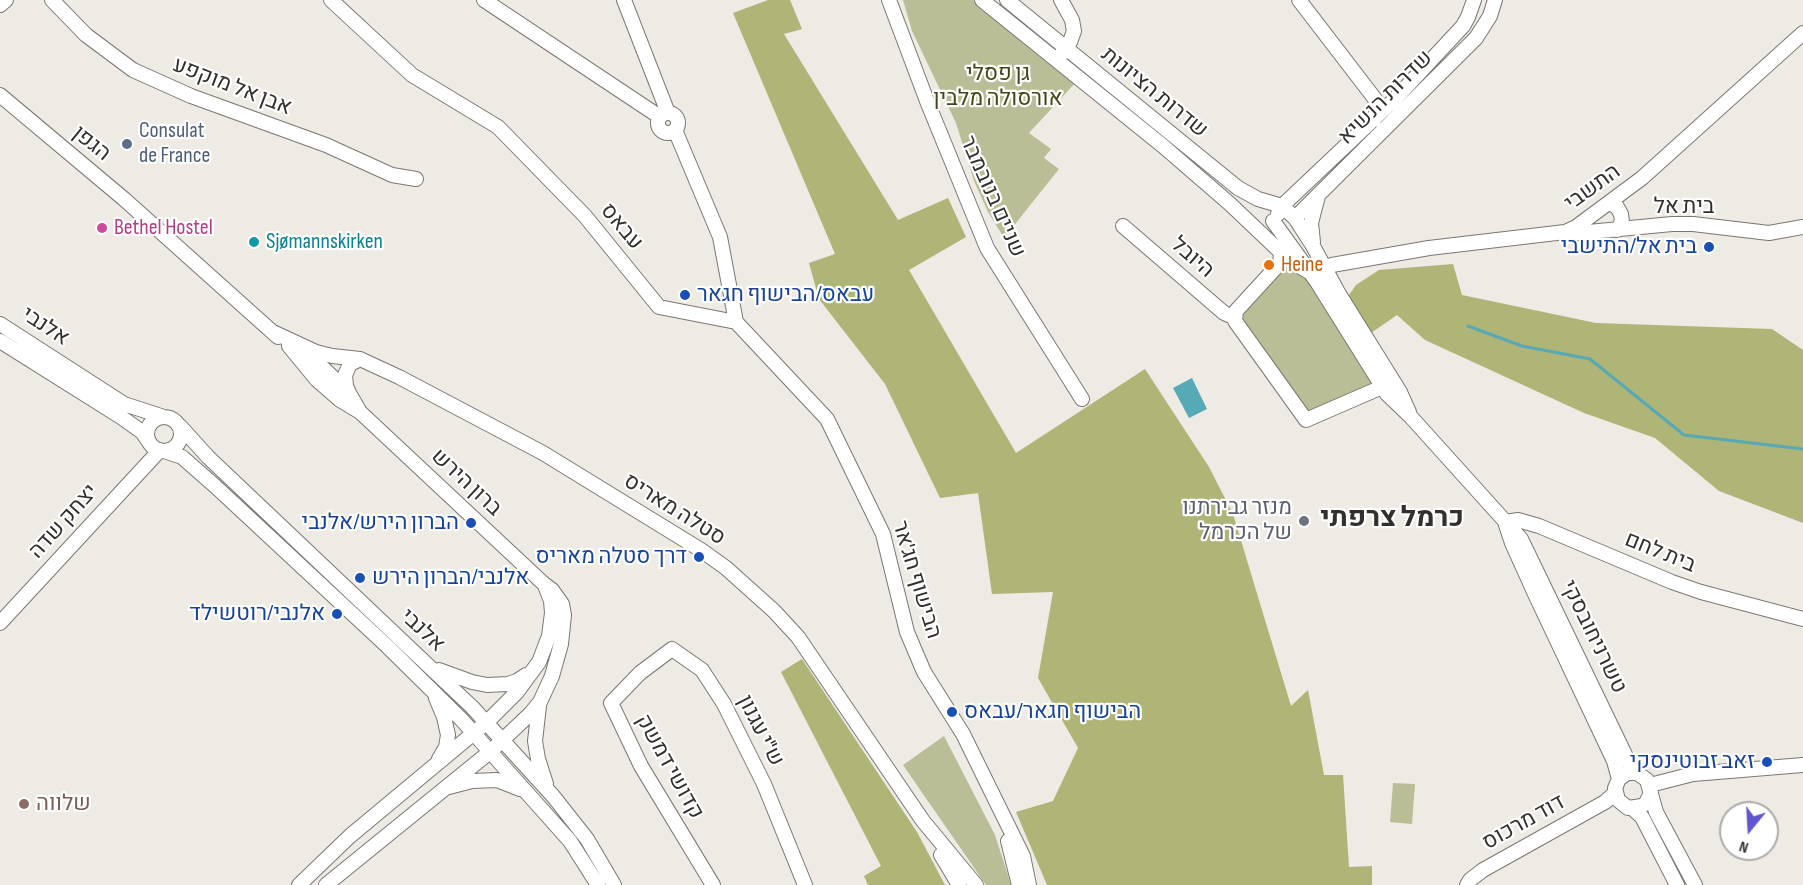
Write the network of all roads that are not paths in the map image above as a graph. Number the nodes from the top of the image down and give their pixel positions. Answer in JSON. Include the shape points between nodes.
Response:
{"nodes":[{"id":1,"x":6,"y":0,"type":"edge"},
{"id":2,"x":52,"y":0,"type":"edge"},
{"id":3,"x":331,"y":0,"type":"edge"},
{"id":4,"x":484,"y":0,"type":"edge"},
{"id":5,"x":624,"y":0,"type":"edge"},
{"id":6,"x":890,"y":0,"type":"edge"},
{"id":7,"x":982,"y":0,"type":"edge"},
{"id":8,"x":1007,"y":0,"type":"edge"},
{"id":9,"x":1061,"y":0,"type":"edge"},
{"id":10,"x":1299,"y":0,"type":"edge"},
{"id":11,"x":1474,"y":0,"type":"edge"},
{"id":12,"x":1496,"y":0,"type":"edge"},
{"id":13,"x":0,"y":5,"type":"edge"},
{"id":14,"x":1803,"y":33,"type":"edge"},
{"id":15,"x":1061,"y":54,"type":"junction"},
{"id":16,"x":0,"y":95,"type":"edge"},
{"id":17,"x":1376,"y":99,"type":"junction"},
{"id":18,"x":1394,"y":100,"type":"junction"},
{"id":19,"x":664,"y":115,"type":"junction"},
{"id":20,"x":1374,"y":120,"type":"junction"},
{"id":21,"x":416,"y":179,"type":"dead end"},
{"id":22,"x":1319,"y":195,"type":"junction"},
{"id":23,"x":1230,"y":204,"type":"junction"},
{"id":24,"x":1282,"y":206,"type":"junction"},
{"id":25,"x":1604,"y":207,"type":"junction"},
{"id":26,"x":1295,"y":218,"type":"junction"},
{"id":27,"x":1274,"y":221,"type":"junction"},
{"id":28,"x":1123,"y":226,"type":"dead end"},
{"id":29,"x":1803,"y":227,"type":"edge"},
{"id":30,"x":1617,"y":230,"type":"junction"},
{"id":31,"x":1603,"y":231,"type":"junction"},
{"id":32,"x":1565,"y":232,"type":"junction"},
{"id":33,"x":1313,"y":246,"type":"junction"},
{"id":34,"x":1281,"y":254,"type":"junction"},
{"id":35,"x":1354,"y":260,"type":"junction"},
{"id":36,"x":1318,"y":270,"type":"junction"},
{"id":37,"x":1339,"y":294,"type":"junction"},
{"id":38,"x":1234,"y":318,"type":"junction"},
{"id":39,"x":736,"y":322,"type":"junction"},
{"id":40,"x":0,"y":324,"type":"edge"},
{"id":41,"x":0,"y":330,"type":"edge"},
{"id":42,"x":273,"y":332,"type":"junction"},
{"id":43,"x":15,"y":333,"type":"junction"},
{"id":44,"x":0,"y":341,"type":"edge"},
{"id":45,"x":355,"y":359,"type":"junction"},
{"id":46,"x":322,"y":376,"type":"junction"},
{"id":47,"x":1385,"y":381,"type":"junction"},
{"id":48,"x":349,"y":393,"type":"junction"},
{"id":49,"x":1082,"y":399,"type":"dead end"},
{"id":50,"x":360,"y":412,"type":"junction"},
{"id":51,"x":161,"y":416,"type":"junction"},
{"id":52,"x":180,"y":426,"type":"junction"},
{"id":53,"x":158,"y":448,"type":"junction"},
{"id":54,"x":1506,"y":522,"type":"junction"},
{"id":55,"x":544,"y":584,"type":"junction"},
{"id":56,"x":1803,"y":619,"type":"edge"},
{"id":57,"x":0,"y":623,"type":"edge"},
{"id":58,"x":426,"y":664,"type":"junction"},
{"id":59,"x":533,"y":671,"type":"junction"},
{"id":60,"x":640,"y":673,"type":"joint"},
{"id":61,"x":424,"y":682,"type":"junction"},
{"id":62,"x":540,"y":702,"type":"junction"},
{"id":63,"x":487,"y":722,"type":"junction"},
{"id":64,"x":474,"y":732,"type":"junction"},
{"id":65,"x":503,"y":740,"type":"junction"},
{"id":66,"x":491,"y":751,"type":"junction"},
{"id":67,"x":436,"y":765,"type":"junction"},
{"id":68,"x":1803,"y":765,"type":"edge"},
{"id":69,"x":1637,"y":773,"type":"junction"},
{"id":70,"x":1619,"y":778,"type":"junction"},
{"id":71,"x":444,"y":789,"type":"junction"},
{"id":72,"x":1650,"y":789,"type":"junction"},
{"id":73,"x":529,"y":794,"type":"junction"},
{"id":74,"x":553,"y":796,"type":"junction"},
{"id":75,"x":1618,"y":802,"type":"junction"},
{"id":76,"x":998,"y":804,"type":"junction"},
{"id":77,"x":923,"y":821,"type":"junction"},
{"id":78,"x":299,"y":885,"type":"edge"},
{"id":79,"x":326,"y":885,"type":"edge"},
{"id":80,"x":598,"y":885,"type":"edge"},
{"id":81,"x":614,"y":885,"type":"edge"},
{"id":82,"x":712,"y":885,"type":"edge"},
{"id":83,"x":805,"y":885,"type":"edge"},
{"id":84,"x":959,"y":885,"type":"edge"},
{"id":85,"x":976,"y":885,"type":"edge"},
{"id":86,"x":1019,"y":885,"type":"edge"},
{"id":87,"x":1029,"y":885,"type":"edge"},
{"id":88,"x":1467,"y":885,"type":"edge"},
{"id":89,"x":1677,"y":885,"type":"edge"},
{"id":90,"x":1695,"y":885,"type":"edge"}],
"edges":[{"from":1,"to":13,"type":"street"},
{"from":2,"to":21,"type":"street","name":"אבן אל מוקפע","via":[[86,34],[133,69],[191,96],[326,145],[392,175]]},
{"from":3,"to":39,"type":"street","name":"עבאס","via":[[412,75],[498,127],[585,216],[659,307]]},
{"from":4,"to":19,"type":"street"},
{"from":5,"to":19,"type":"street"},
{"from":6,"to":49,"type":"street","name":"שניים בנובמבר","via":[[987,248]]},
{"from":7,"to":15,"type":"street","name":"שדרות הציונות"},
{"from":8,"to":15,"type":"street","name":"שדרות הציונות"},
{"from":9,"to":15,"type":"street","via":[[1074,31]]},
{"from":10,"to":17,"type":"street"},
{"from":11,"to":18,"type":"street","name":"שדרות הנשיא","via":[[1462,26]]},
{"from":12,"to":22,"type":"street","name":"שדרות הנשיא","via":[[1476,38]]},
{"from":14,"to":25,"type":"street","name":"התשבי","via":[[1642,178]]},
{"from":15,"to":23,"type":"street","name":"שדרות הציונות"},
{"from":15,"to":24,"type":"street","name":"שדרות הציונות","via":[[1238,188]]},
{"from":16,"to":42,"type":"street","name":"הגפן"},
{"from":17,"to":18,"type":"street"},
{"from":17,"to":20,"type":"street"},
{"from":18,"to":20,"type":"street","name":"שדרות הנשיא"},
{"from":19,"to":39,"type":"street","via":[[677,118],[675,130],[720,237]]},
{"from":20,"to":24,"type":"street","name":"שדרות הנשיא"},
{"from":22,"to":26,"type":"street","name":"שדרות הנשיא"},
{"from":22,"to":33,"type":"street","via":[[1311,222]]},
{"from":23,"to":27,"type":"street"},
{"from":23,"to":34,"type":"street","name":"טשרניחובסקי"},
{"from":24,"to":26,"type":"street","name":"טשרניחובסקי"},
{"from":24,"to":27,"type":"street","name":"שדרות הנשיא"},
{"from":25,"to":30,"type":"street","via":[[1617,207],[1621,214]]},
{"from":25,"to":31,"type":"street","via":[[1598,222]]},
{"from":25,"to":32,"type":"street","name":"התשבי"},
{"from":26,"to":27,"type":"street"},
{"from":26,"to":33,"type":"street","name":"טשרניחובסקי"},
{"from":27,"to":36,"type":"street"},
{"from":28,"to":38,"type":"street","name":"היובל"},
{"from":29,"to":30,"type":"street","name":"בית אל","via":[[1769,232],[1693,224]]},
{"from":30,"to":31,"type":"street","name":"בית אל"},
{"from":31,"to":32,"type":"street","name":"בית אל"},
{"from":32,"to":35,"type":"street","name":"התשבי"},
{"from":33,"to":36,"type":"street","name":"טשרניחובסקי"},
{"from":34,"to":36,"type":"street","name":"טשרניחובסקי","via":[[1295,265]]},
{"from":34,"to":38,"type":"street","via":[[1280,263]]},
{"from":35,"to":36,"type":"street","name":"התשבי"},
{"from":35,"to":37,"type":"street","via":[[1342,272]]},
{"from":36,"to":37,"type":"street","name":"טשרניחובסקי"},
{"from":36,"to":47,"type":"street","name":"טשרניחובסקי"},
{"from":37,"to":47,"type":"street","name":"טשרניחובסקי"},
{"from":38,"to":47,"type":"street","via":[[1306,420]]},
{"from":39,"to":76,"type":"street","name":"הבישוף חג'אר","via":[[827,419],[883,534],[907,632],[920,662],[963,734]]},
{"from":40,"to":43,"type":"street","name":"אלנבי"},
{"from":41,"to":43,"type":"street"},
{"from":42,"to":45,"type":"street","name":"סטלה מאריס","via":[[325,355]]},
{"from":42,"to":46,"type":"street","name":"הגפן"},
{"from":43,"to":51,"type":"street","name":"אלנבי","via":[[124,404]]},
{"from":44,"to":53,"type":"street","name":"אלנבי","via":[[121,417]]},
{"from":45,"to":46,"type":"street","via":[[340,362]]},
{"from":45,"to":48,"type":"street","via":[[346,371]]},
{"from":45,"to":77,"type":"street","name":"סטלה מאריס","via":[[399,377],[543,453],[726,568],[798,637]]},
{"from":46,"to":48,"type":"street","name":"ברון הירש"},
{"from":46,"to":50,"type":"street","name":"ברון הירש","via":[[340,400]]},
{"from":47,"to":54,"type":"street","name":"טשרניחובסקי","via":[[1393,401]]},
{"from":48,"to":50,"type":"street","name":"ברון הירש"},
{"from":50,"to":55,"type":"street","name":"ברון הירש"},
{"from":51,"to":52,"type":"street","name":"אלנבי","via":[[172,418]]},
{"from":51,"to":53,"type":"street","via":[[151,422],[147,436]]},
{"from":52,"to":53,"type":"street","via":[[180,442],[172,449]]},
{"from":52,"to":58,"type":"street","name":"אלנבי"},
{"from":53,"to":57,"type":"street","name":"יצחק שדה"},
{"from":53,"to":61,"type":"street","name":"אלנבי","via":[[177,454],[190,464]]},
{"from":54,"to":56,"type":"street","name":"בית לחם","via":[[1518,520],[1539,526],[1691,589]]},
{"from":54,"to":69,"type":"street","name":"טשרניחובסקי","via":[[1527,549]]},
{"from":54,"to":70,"type":"street","name":"טשרניחובסקי"},
{"from":55,"to":59,"type":"street","via":[[551,601],[551,628]]},
{"from":55,"to":62,"type":"street","name":"ברון הירש","via":[[558,595],[564,622],[552,676]]},
{"from":58,"to":59,"type":"street","via":[[487,685],[518,681]]},
{"from":58,"to":63,"type":"street","name":"אלנבי"},
{"from":59,"to":63,"type":"street"},
{"from":60,"to":82,"type":"street","name":"קדושי דמשק","via":[[611,703],[641,766]]},
{"from":60,"to":83,"type":"street","name":"ש\"י עגנון","via":[[672,648],[702,670],[724,704],[764,784]]},
{"from":61,"to":64,"type":"street","name":"אלנבי"},
{"from":61,"to":67,"type":"street","via":[[441,709],[448,735]]},
{"from":62,"to":65,"type":"street","name":"ברון הירש"},
{"from":62,"to":74,"type":"street","via":[[535,741],[542,773]]},
{"from":63,"to":64,"type":"street"},
{"from":63,"to":65,"type":"street","name":"אלנבי"},
{"from":64,"to":66,"type":"street","name":"אלנבי"},
{"from":64,"to":67,"type":"street"},
{"from":65,"to":66,"type":"street","name":"ברון הירש"},
{"from":65,"to":74,"type":"street","name":"אלנבי"},
{"from":66,"to":71,"type":"street","name":"ברון הירש"},
{"from":66,"to":73,"type":"street","name":"אלנבי"},
{"from":67,"to":78,"type":"street","via":[[350,836]]},
{"from":68,"to":72,"type":"street","via":[[1693,774]]},
{"from":69,"to":70,"type":"street"},
{"from":69,"to":72,"type":"street"},
{"from":70,"to":75,"type":"street"},
{"from":71,"to":73,"type":"street","via":[[472,781],[497,780]]},
{"from":71,"to":79,"type":"street","name":"ברון הירש"},
{"from":72,"to":75,"type":"street","via":[[1646,803]]},
{"from":72,"to":90,"type":"street","via":[[1656,812]]},
{"from":73,"to":80,"type":"street","name":"אלנבי","via":[[570,841]]},
{"from":74,"to":81,"type":"street","name":"אלנבי"},
{"from":75,"to":88,"type":"street","name":"דוד מרכוס","via":[[1483,870]]},
{"from":75,"to":89,"type":"street","via":[[1642,817]]},
{"from":76,"to":86,"type":"street","name":"הבישוף חג'אר"},
{"from":76,"to":87,"type":"street","name":"הבישוף חג'אר","via":[[1023,856]]},
{"from":77,"to":84,"type":"street","name":"סטלה מאריס"},
{"from":77,"to":85,"type":"street","name":"סטלה מאריס"}]}
